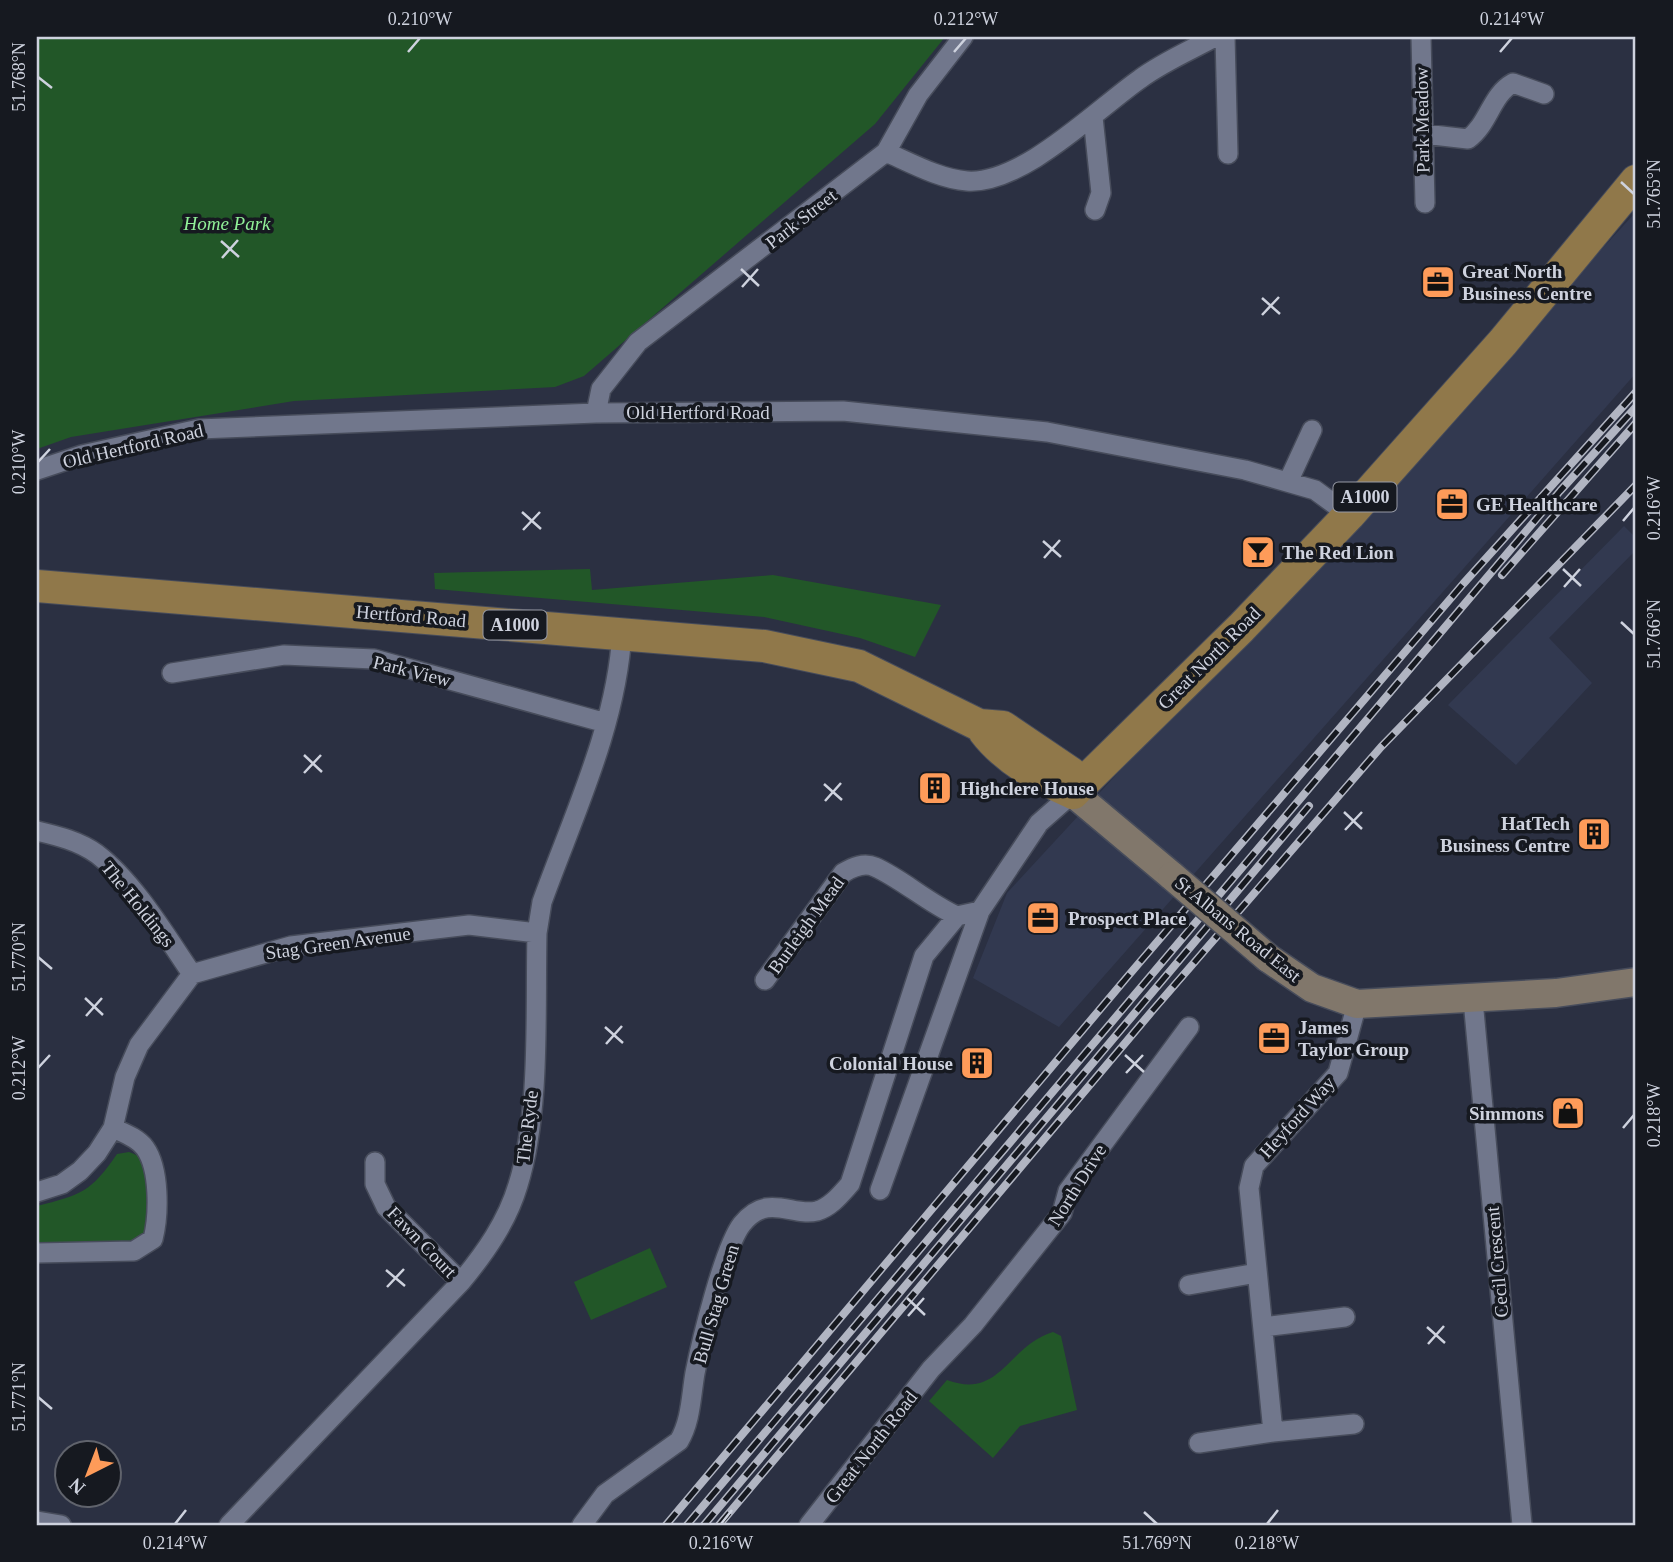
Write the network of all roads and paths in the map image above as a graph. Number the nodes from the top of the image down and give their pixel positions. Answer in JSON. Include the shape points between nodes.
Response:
{"nodes":[{"id":1,"x":963,"y":37,"type":"edge"},
{"id":2,"x":1215,"y":37,"type":"edge"},
{"id":3,"x":1225,"y":37,"type":"edge"},
{"id":4,"x":1421,"y":37,"type":"edge"},
{"id":5,"x":1544,"y":94,"type":"dead end"},
{"id":6,"x":1093,"y":117,"type":"junction"},
{"id":7,"x":1424,"y":134,"type":"junction"},
{"id":8,"x":886,"y":152,"type":"junction"},
{"id":9,"x":1228,"y":154,"type":"dead end"},
{"id":10,"x":1636,"y":181,"type":"edge"},
{"id":11,"x":1425,"y":203,"type":"dead end"},
{"id":12,"x":1095,"y":210,"type":"dead end"},
{"id":13,"x":596,"y":413,"type":"junction"},
{"id":14,"x":1312,"y":430,"type":"dead end"},
{"id":15,"x":37,"y":470,"type":"edge"},
{"id":16,"x":1288,"y":482,"type":"junction"},
{"id":17,"x":1349,"y":515,"type":"junction"},
{"id":18,"x":37,"y":586,"type":"edge"},
{"id":19,"x":622,"y":632,"type":"junction"},
{"id":20,"x":172,"y":673,"type":"dead end"},
{"id":21,"x":606,"y":723,"type":"junction"},
{"id":22,"x":1073,"y":793,"type":"junction"},
{"id":23,"x":37,"y":831,"type":"edge"},
{"id":24,"x":980,"y":911,"type":"junction"},
{"id":25,"x":957,"y":916,"type":"junction"},
{"id":26,"x":537,"y":933,"type":"junction"},
{"id":27,"x":192,"y":974,"type":"junction"},
{"id":28,"x":765,"y":980,"type":"dead end"},
{"id":29,"x":1636,"y":982,"type":"edge"},
{"id":30,"x":1473,"y":1000,"type":"junction"},
{"id":31,"x":1357,"y":1004,"type":"junction"},
{"id":32,"x":1189,"y":1027,"type":"dead end"},
{"id":33,"x":113,"y":1128,"type":"junction"},
{"id":34,"x":375,"y":1162,"type":"dead end"},
{"id":35,"x":880,"y":1190,"type":"dead end"},
{"id":36,"x":37,"y":1192,"type":"edge"},
{"id":37,"x":37,"y":1252,"type":"edge"},
{"id":38,"x":1257,"y":1273,"type":"junction"},
{"id":39,"x":461,"y":1282,"type":"junction"},
{"id":40,"x":1189,"y":1285,"type":"dead end"},
{"id":41,"x":1345,"y":1317,"type":"dead end"},
{"id":42,"x":1263,"y":1327,"type":"junction"},
{"id":43,"x":931,"y":1369,"type":"joint"},
{"id":44,"x":1354,"y":1424,"type":"dead end"},
{"id":45,"x":1273,"y":1432,"type":"junction"},
{"id":46,"x":1199,"y":1443,"type":"dead end"},
{"id":47,"x":37,"y":1521,"type":"edge"},
{"id":48,"x":61,"y":1525,"type":"edge"},
{"id":49,"x":229,"y":1525,"type":"edge"},
{"id":50,"x":582,"y":1525,"type":"edge"},
{"id":51,"x":809,"y":1525,"type":"edge"},
{"id":52,"x":1522,"y":1525,"type":"edge"}],
"edges":[{"from":1,"to":8,"type":"street","name":"Park Street","via":[[918,95]]},
{"from":2,"to":6,"type":"street","via":[[1141,78]]},
{"from":3,"to":9,"type":"street"},
{"from":4,"to":7,"type":"street","name":"Park Meadow"},
{"from":5,"to":7,"type":"street","via":[[1513,83],[1504,88],[1479,131],[1468,139]]},
{"from":6,"to":8,"type":"street","via":[[1010,172],[968,181]]},
{"from":6,"to":12,"type":"street","via":[[1101,193]]},
{"from":7,"to":11,"type":"street","name":"Park Meadow"},
{"from":8,"to":13,"type":"street","name":"Park Street","via":[[638,342],[601,389]]},
{"from":10,"to":17,"type":"main road","name":"Great North Road","number":"A1000","via":[[1503,342]]},
{"from":13,"to":15,"type":"street","name":"Old Hertford Road","via":[[199,429],[82,455]]},
{"from":13,"to":16,"type":"street","name":"Old Hertford Road","via":[[843,411],[984,424],[1058,434]]},
{"from":14,"to":16,"type":"street"},
{"from":16,"to":17,"type":"street","name":"Old Hertford Road","via":[[1315,490]]},
{"from":17,"to":22,"type":"main road","name":"Great North Road","number":"A1000"},
{"from":18,"to":19,"type":"main road","name":"Hertford Road","number":"A1000"},
{"from":19,"to":21,"type":"street","name":"The Ryde"},
{"from":19,"to":22,"type":"main road","name":"Hertford Road","number":"A1000","via":[[764,646],[859,666],[979,724],[1003,727],[1071,773]]},
{"from":20,"to":21,"type":"street","name":"Park View","via":[[284,655],[374,659]]},
{"from":21,"to":26,"type":"street","name":"The Ryde","via":[[542,902]]},
{"from":22,"to":24,"type":"street","name":"Great North Road","via":[[1039,823]]},
{"from":22,"to":31,"type":"main road","name":"St Albans Road East","bridge":true,"via":[[1268,958],[1312,988]]},
{"from":23,"to":27,"type":"street","name":"The Holdings","via":[[66,838],[97,855],[150,914]]},
{"from":24,"to":25,"type":"street"},
{"from":24,"to":35,"type":"street","name":"Great North Road"},
{"from":25,"to":28,"type":"street","name":"Burleigh Mead","via":[[874,866],[858,865],[843,873]]},
{"from":25,"to":50,"type":"street","name":"Bull Stag Green","via":[[923,956],[850,1184],[835,1201],[816,1211],[785,1206],[748,1216],[739,1228],[714,1296],[686,1429],[679,1441],[605,1494]]},
{"from":26,"to":27,"type":"street","name":"Stag Green Avenue","via":[[469,925],[291,946]]},
{"from":26,"to":39,"type":"street","name":"The Ryde","via":[[528,1149],[507,1213],[488,1248]]},
{"from":27,"to":33,"type":"street","via":[[139,1045],[125,1077]]},
{"from":29,"to":30,"type":"main road","name":"St Albans Road East"},
{"from":30,"to":31,"type":"main road","name":"St Albans Road East"},
{"from":30,"to":52,"type":"street","name":"Cecil Crescent"},
{"from":31,"to":38,"type":"street","name":"Heyford Way","via":[[1338,1073],[1254,1166],[1249,1188]]},
{"from":32,"to":43,"type":"street","name":"North Drive","via":[[1068,1191],[1062,1213],[973,1325]]},
{"from":33,"to":36,"type":"street","via":[[80,1171],[62,1184]]},
{"from":33,"to":37,"type":"street","via":[[145,1148],[154,1168],[153,1239],[134,1251]]},
{"from":34,"to":39,"type":"street","name":"Fawn Court","via":[[375,1184],[386,1206]]},
{"from":38,"to":40,"type":"street"},
{"from":38,"to":42,"type":"street","name":"Heyford Way"},
{"from":39,"to":49,"type":"street","name":"The Ryde"},
{"from":41,"to":42,"type":"street"},
{"from":42,"to":45,"type":"street","name":"Heyford Way"},
{"from":43,"to":51,"type":"street","name":"Great North Road"},
{"from":44,"to":45,"type":"street"},
{"from":45,"to":46,"type":"street"},
{"from":47,"to":48,"type":"street"}]}
